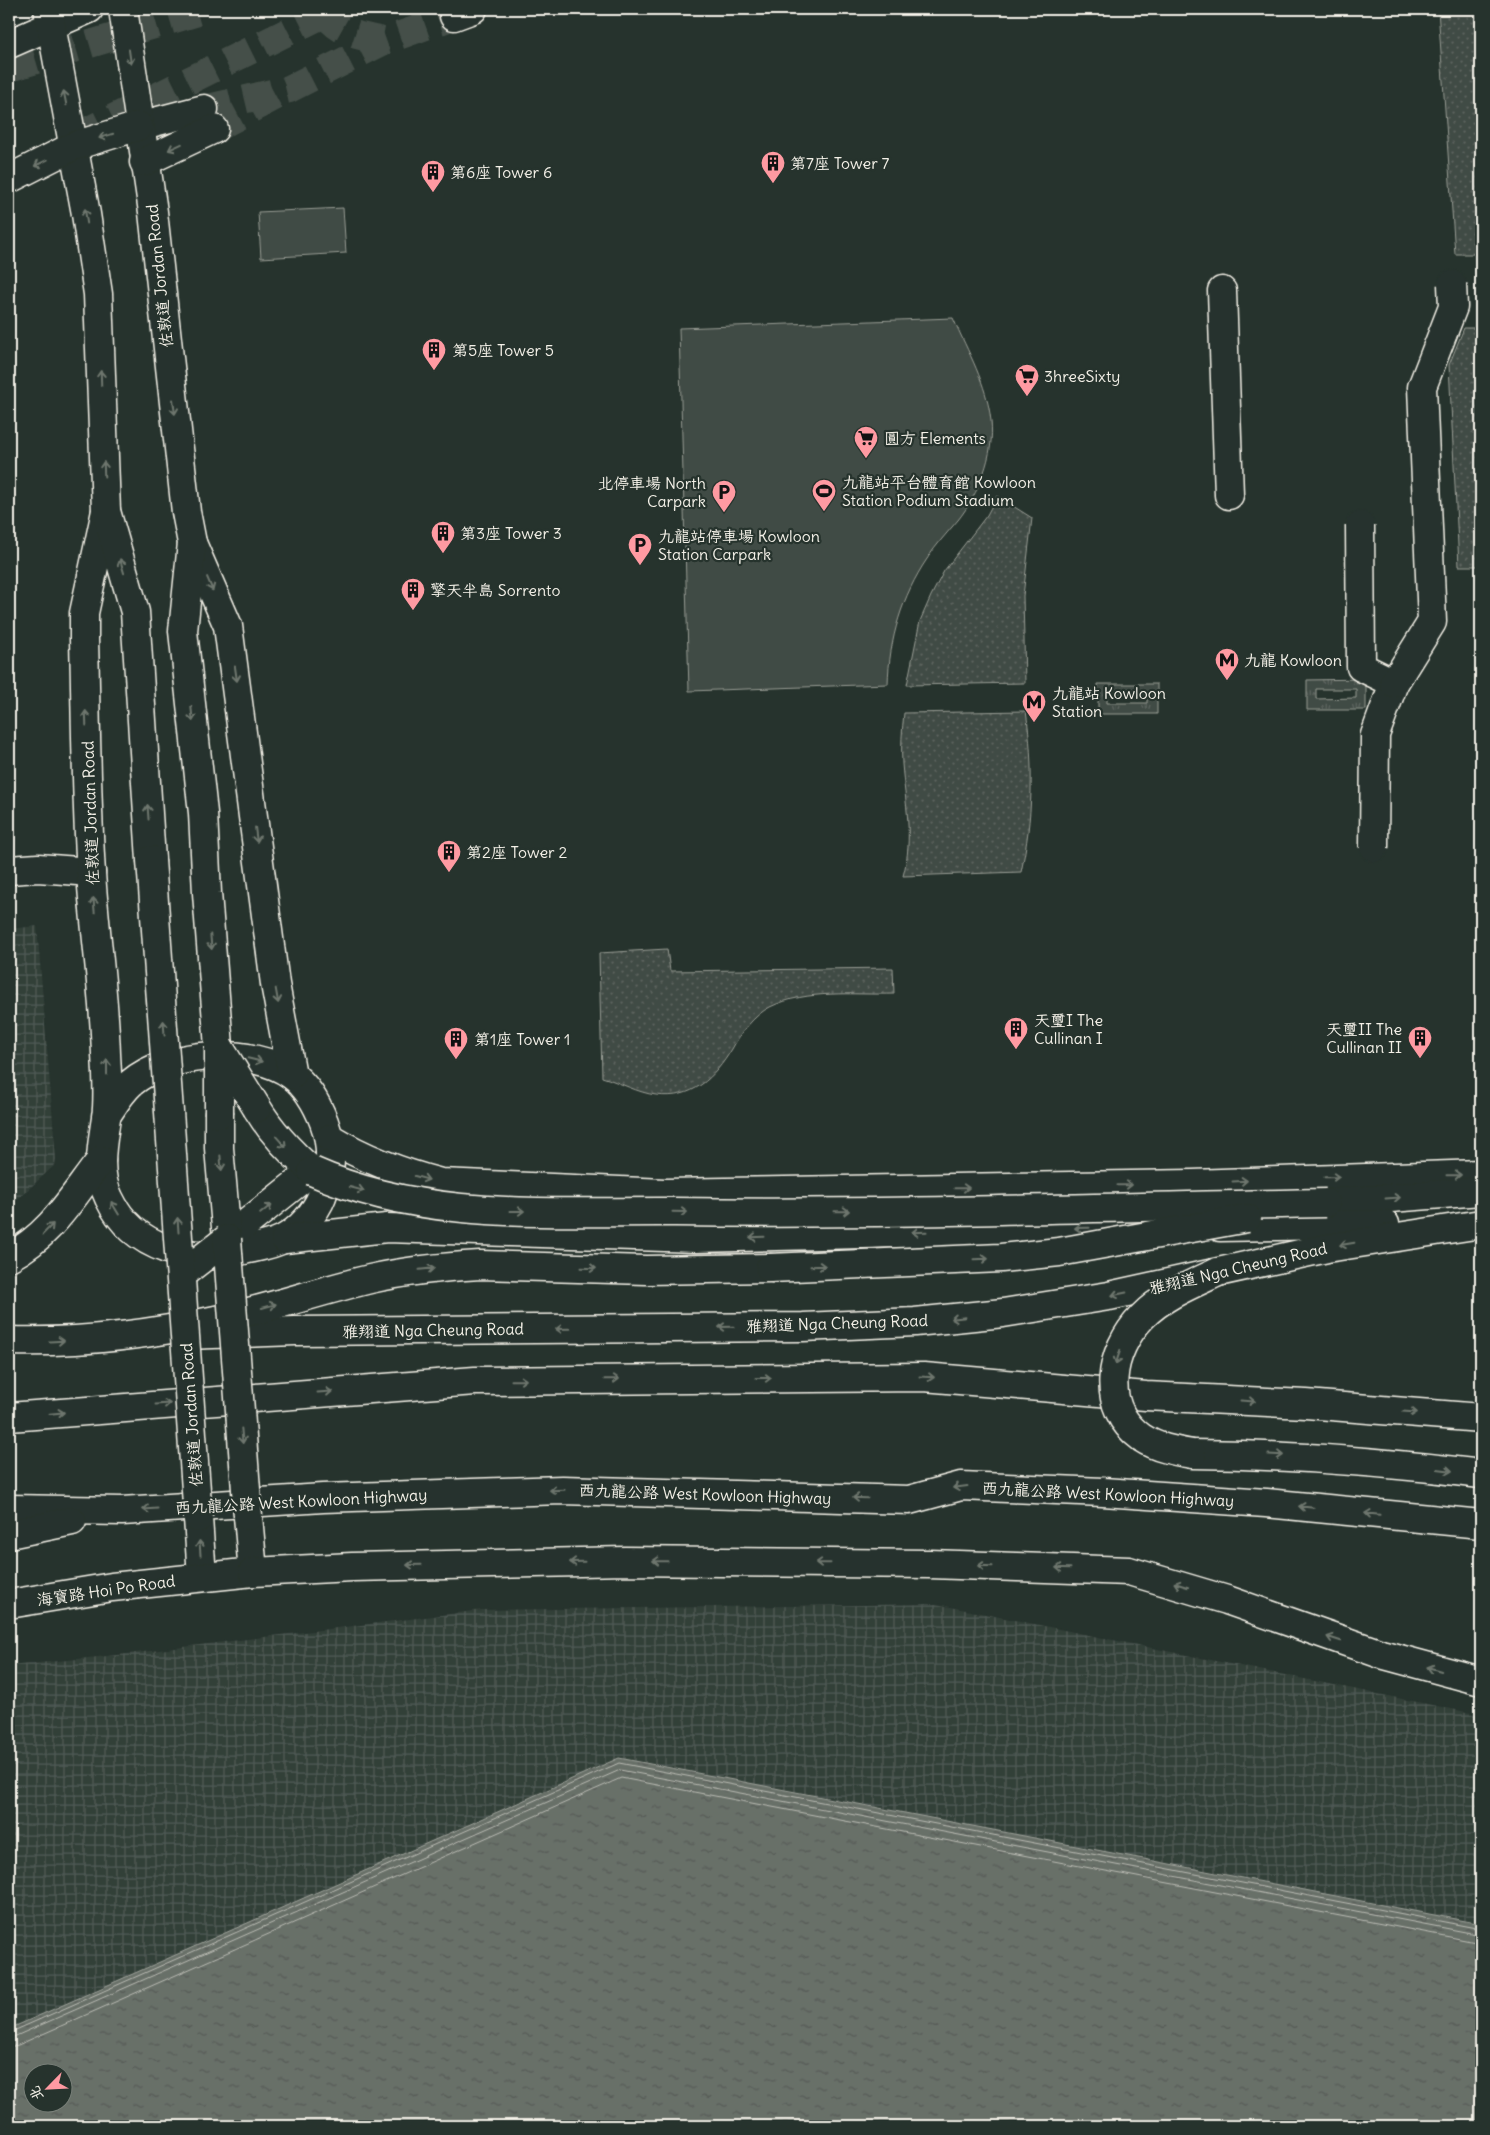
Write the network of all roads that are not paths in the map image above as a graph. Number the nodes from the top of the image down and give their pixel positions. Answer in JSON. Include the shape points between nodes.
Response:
{"nodes":[{"id":1,"x":89,"y":9,"type":"edge"},
{"id":2,"x":123,"y":9,"type":"edge"},
{"id":3,"x":49,"y":17,"type":"edge"},
{"id":4,"x":9,"y":44,"type":"edge"},
{"id":5,"x":139,"y":126,"type":"junction"},
{"id":6,"x":74,"y":146,"type":"junction"},
{"id":7,"x":144,"y":162,"type":"junction"},
{"id":8,"x":9,"y":179,"type":"edge"},
{"id":9,"x":1452,"y":284,"type":"dead end"},
{"id":10,"x":1222,"y":291,"type":"dead end"},
{"id":11,"x":1229,"y":495,"type":"dead end"},
{"id":12,"x":106,"y":511,"type":"junction"},
{"id":13,"x":1360,"y":525,"type":"dead end"},
{"id":14,"x":192,"y":543,"type":"junction"},
{"id":15,"x":1394,"y":682,"type":"junction"},
{"id":16,"x":1374,"y":848,"type":"dead end"},
{"id":17,"x":9,"y":870,"type":"edge"},
{"id":18,"x":91,"y":872,"type":"junction"},
{"id":19,"x":219,"y":1047,"type":"junction"},
{"id":20,"x":292,"y":1075,"type":"junction"},
{"id":21,"x":106,"y":1116,"type":"junction"},
{"id":22,"x":330,"y":1138,"type":"junction"},
{"id":23,"x":100,"y":1160,"type":"junction"},
{"id":24,"x":312,"y":1171,"type":"junction"},
{"id":25,"x":1481,"y":1174,"type":"edge"},
{"id":26,"x":1294,"y":1178,"type":"junction"},
{"id":27,"x":1192,"y":1184,"type":"junction"},
{"id":28,"x":1481,"y":1191,"type":"edge"},
{"id":29,"x":1325,"y":1214,"type":"junction"},
{"id":30,"x":1481,"y":1222,"type":"edge"},
{"id":31,"x":1218,"y":1226,"type":"junction"},
{"id":32,"x":284,"y":1238,"type":"junction"},
{"id":33,"x":227,"y":1239,"type":"junction"},
{"id":34,"x":9,"y":1257,"type":"edge"},
{"id":35,"x":1218,"y":1272,"type":"junction"},
{"id":36,"x":182,"y":1274,"type":"junction"},
{"id":37,"x":185,"y":1335,"type":"junction"},
{"id":38,"x":233,"y":1335,"type":"junction"},
{"id":39,"x":9,"y":1342,"type":"edge"},
{"id":40,"x":9,"y":1417,"type":"edge"},
{"id":41,"x":1481,"y":1418,"type":"edge"},
{"id":42,"x":1481,"y":1474,"type":"edge"},
{"id":43,"x":9,"y":1509,"type":"edge"},
{"id":44,"x":122,"y":1511,"type":"junction"},
{"id":45,"x":1481,"y":1524,"type":"edge"},
{"id":46,"x":9,"y":1534,"type":"edge"},
{"id":47,"x":253,"y":1572,"type":"junction"},
{"id":48,"x":202,"y":1577,"type":"junction"},
{"id":49,"x":9,"y":1604,"type":"edge"},
{"id":50,"x":1481,"y":1681,"type":"edge"}],
"edges":[{"from":1,"to":3,"type":"main road"},
{"from":2,"to":5,"type":"main road","name":"佐敦道 Jordan Road","one_way":true},
{"from":3,"to":4,"type":"main road"},
{"from":6,"to":3,"type":"main road","name":"佐敦道 Jordan Road","one_way":true},
{"from":5,"to":6,"type":"main road","one_way":true},
{"from":5,"to":7,"type":"main road","name":"佐敦道 Jordan Road"},
{"from":5,"to":7,"type":"main road","one_way":true,"via":[[209,119]]},
{"from":6,"to":8,"type":"main road","one_way":true},
{"from":12,"to":6,"type":"main road","name":"佐敦道 Jordan Road","one_way":true,"via":[[98,294]]},
{"from":7,"to":14,"type":"main road","name":"佐敦道 Jordan Road","one_way":true,"via":[[153,212]]},
{"from":9,"to":15,"type":"main road","bridge":true,"via":[[1453,306],[1422,387],[1432,622]]},
{"from":10,"to":11,"type":"main road"},
{"from":18,"to":12,"type":"main road","name":"佐敦道 Jordan Road","one_way":true,"via":[[84,613]]},
{"from":36,"to":12,"type":"main road","name":"佐敦道 Jordan Road","one_way":true,"bridge":true,"via":[[136,612]]},
{"from":13,"to":15,"type":"main road","bridge":true,"via":[[1361,667]]},
{"from":14,"to":19,"type":"main road","name":"佐敦道 Jordan Road","one_way":true,"via":[[184,631],[203,813]]},
{"from":14,"to":20,"type":"main road","name":"佐敦道 Jordan Road","one_way":true,"via":[[228,626],[275,984]]},
{"from":15,"to":16,"type":"main road","bridge":true,"via":[[1376,735]]},
{"from":17,"to":18,"type":"main road","via":[[38,868]]},
{"from":21,"to":18,"type":"main road","name":"佐敦道 Jordan Road","one_way":true,"via":[[106,1054]]},
{"from":19,"to":24,"type":"main road","name":"雅翔道 Nga Cheung Road","one_way":true,"bridge":true,"via":[[269,1129]]},
{"from":19,"to":33,"type":"main road","name":"佐敦道 Jordan Road","one_way":true,"bridge":true,"via":[[219,1148]]},
{"from":21,"to":20,"type":"main road","name":"佐敦道 Jordan Road","one_way":true,"via":[[132,1082],[161,1066],[186,1060],[238,1056],[259,1060]]},
{"from":20,"to":22,"type":"main road","name":"佐敦道 Jordan Road","via":[[312,1097]]},
{"from":21,"to":23,"type":"main road","name":"佐敦道 Jordan Road"},
{"from":22,"to":27,"type":"main road","one_way":true,"via":[[360,1155],[441,1183],[533,1189],[665,1193]]},
{"from":22,"to":32,"type":"main road","name":"佐敦道 Jordan Road","via":[[331,1163],[322,1196],[311,1215]]},
{"from":32,"to":23,"type":"main road","name":"佐敦道 Jordan Road","one_way":true,"via":[[230,1254],[172,1251],[154,1245],[136,1233],[120,1216],[108,1197]]},
{"from":34,"to":23,"type":"main road","one_way":true,"via":[[47,1230]]},
{"from":24,"to":29,"type":"main road","name":"雅翔道 Nga Cheung Road","one_way":true,"bridge":true,"via":[[346,1186],[400,1201],[496,1211]]},
{"from":33,"to":24,"type":"main road","one_way":true},
{"from":26,"to":25,"type":"main road","one_way":true},
{"from":27,"to":26,"type":"main road","one_way":true},
{"from":26,"to":29,"type":"main road"},
{"from":27,"to":31,"type":"main road"},
{"from":29,"to":28,"type":"main road","name":"雅翔道 Nga Cheung Road","one_way":true},
{"from":29,"to":30,"type":"main road","name":"雅翔道 Nga Cheung Road"},
{"from":29,"to":31,"type":"main road","name":"雅翔道 Nga Cheung Road"},
{"from":39,"to":29,"type":"main road","one_way":true,"bridge":true,"via":[[76,1340],[160,1331],[217,1320],[376,1278],[455,1266],[646,1270],[1001,1258]]},
{"from":30,"to":35,"type":"main road","name":"雅翔道 Nga Cheung Road","one_way":true,"via":[[1327,1248]]},
{"from":31,"to":32,"type":"main road","name":"雅翔道 Nga Cheung Road","one_way":true,"via":[[696,1238],[387,1228]]},
{"from":33,"to":36,"type":"main road","bridge":true},
{"from":33,"to":38,"type":"main road","name":"佐敦道 Jordan Road","bridge":true},
{"from":35,"to":38,"type":"main road","name":"雅翔道 Nga Cheung Road","one_way":true,"bridge":true,"via":[[1109,1296],[915,1322],[295,1331]]},
{"from":35,"to":42,"type":"main road","one_way":true,"bridge":true,"via":[[1162,1301],[1142,1316],[1118,1354],[1113,1393],[1127,1424],[1142,1438],[1158,1447],[1192,1454],[1292,1456]]},
{"from":36,"to":37,"type":"main road","name":"佐敦道 Jordan Road","bridge":true},
{"from":37,"to":38,"type":"main road","name":"雅翔道 Nga Cheung Road"},
{"from":48,"to":37,"type":"main road","name":"佐敦道 Jordan Road","one_way":true,"bridge":true},
{"from":38,"to":47,"type":"main road","name":"佐敦道 Jordan Road","one_way":true,"bridge":true},
{"from":40,"to":41,"type":"main road","one_way":true,"via":[[504,1380],[924,1376],[1146,1396]]},
{"from":43,"to":44,"type":"main road","name":"西九龍公路 West Kowloon Highway"},
{"from":45,"to":44,"type":"main road","name":"西九龍公路 West Kowloon Highway","one_way":true,"via":[[1212,1499],[961,1486],[908,1500],[562,1490],[323,1498]]},
{"from":44,"to":46,"type":"main road"},
{"from":47,"to":48,"type":"main road","name":"海寶路 Hoi Po Road"},
{"from":50,"to":47,"type":"main road","name":"海寶路 Hoi Po Road","one_way":true,"via":[[1363,1648],[1211,1595],[1129,1571],[930,1564],[625,1561]]},
{"from":48,"to":49,"type":"main road","name":"海寶路 Hoi Po Road","via":[[112,1587]]}]}
